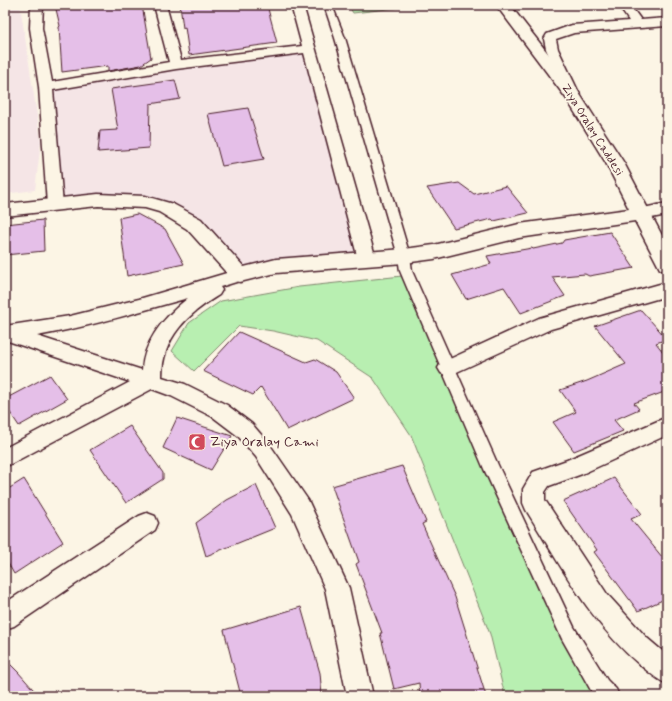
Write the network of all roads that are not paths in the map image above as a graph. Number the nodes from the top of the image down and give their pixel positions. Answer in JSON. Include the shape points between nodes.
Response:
{"nodes":[{"id":1,"x":37,"y":5,"type":"edge"},
{"id":2,"x":160,"y":5,"type":"edge"},
{"id":3,"x":297,"y":5,"type":"edge"},
{"id":4,"x":328,"y":5,"type":"edge"},
{"id":5,"x":503,"y":5,"type":"edge"},
{"id":6,"x":624,"y":5,"type":"edge"},
{"id":7,"x":667,"y":22,"type":"edge"},
{"id":8,"x":638,"y":25,"type":"junction"},
{"id":9,"x":310,"y":48,"type":"junction"},
{"id":10,"x":176,"y":65,"type":"junction"},
{"id":11,"x":46,"y":87,"type":"junction"},
{"id":12,"x":573,"y":96,"type":"junction"},
{"id":13,"x":55,"y":205,"type":"junction"},
{"id":14,"x":667,"y":209,"type":"edge"},
{"id":15,"x":5,"y":210,"type":"edge"},
{"id":16,"x":642,"y":214,"type":"junction"},
{"id":17,"x":404,"y":256,"type":"junction"},
{"id":18,"x":367,"y":259,"type":"junction"},
{"id":19,"x":667,"y":264,"type":"edge"},
{"id":20,"x":240,"y":275,"type":"junction"},
{"id":21,"x":667,"y":289,"type":"edge"},
{"id":22,"x":6,"y":334,"type":"edge"},
{"id":23,"x":448,"y":368,"type":"junction"},
{"id":24,"x":152,"y":380,"type":"junction"},
{"id":25,"x":667,"y":426,"type":"edge"},
{"id":26,"x":5,"y":458,"type":"edge"},
{"id":27,"x":147,"y":523,"type":"dead end"},
{"id":28,"x":5,"y":618,"type":"edge"},
{"id":29,"x":667,"y":671,"type":"edge"},
{"id":30,"x":360,"y":696,"type":"edge"},
{"id":31,"x":609,"y":696,"type":"edge"}],
"edges":[{"from":1,"to":11,"type":"street","via":[[36,28]]},
{"from":2,"to":10,"type":"street"},
{"from":3,"to":9,"type":"street"},
{"from":4,"to":17,"type":"street"},
{"from":5,"to":12,"type":"main road","name":"Ziya Oralay Caddesi"},
{"from":6,"to":8,"type":"street"},
{"from":7,"to":8,"type":"street"},
{"from":8,"to":12,"type":"street","via":[[572,29],[551,37],[552,49]]},
{"from":9,"to":10,"type":"street"},
{"from":9,"to":18,"type":"street"},
{"from":10,"to":11,"type":"street"},
{"from":11,"to":13,"type":"street"},
{"from":12,"to":16,"type":"main road","name":"Ziya Oralay Caddesi","via":[[615,163]]},
{"from":13,"to":15,"type":"main road"},
{"from":13,"to":20,"type":"main road","via":[[123,200],[146,202],[166,208],[194,224]]},
{"from":14,"to":16,"type":"main road"},
{"from":16,"to":17,"type":"main road","via":[[519,231],[465,246]]},
{"from":16,"to":19,"type":"main road","name":"Ziya Oralay Caddesi"},
{"from":17,"to":18,"type":"main road"},
{"from":17,"to":23,"type":"street","via":[[406,271]]},
{"from":18,"to":20,"type":"main road","via":[[276,266]]},
{"from":20,"to":22,"type":"street","via":[[139,306],[70,323]]},
{"from":20,"to":24,"type":"street","via":[[196,300],[174,321],[163,336],[154,356]]},
{"from":21,"to":23,"type":"street","via":[[546,323]]},
{"from":22,"to":24,"type":"street"},
{"from":23,"to":31,"type":"street","via":[[568,634],[600,687]]},
{"from":24,"to":26,"type":"street"},
{"from":24,"to":30,"type":"street","via":[[220,411],[245,430],[263,451],[300,507],[337,588]]},
{"from":25,"to":29,"type":"street","via":[[541,479],[536,484],[532,496],[598,603],[633,641]]},
{"from":27,"to":28,"type":"street"}]}
